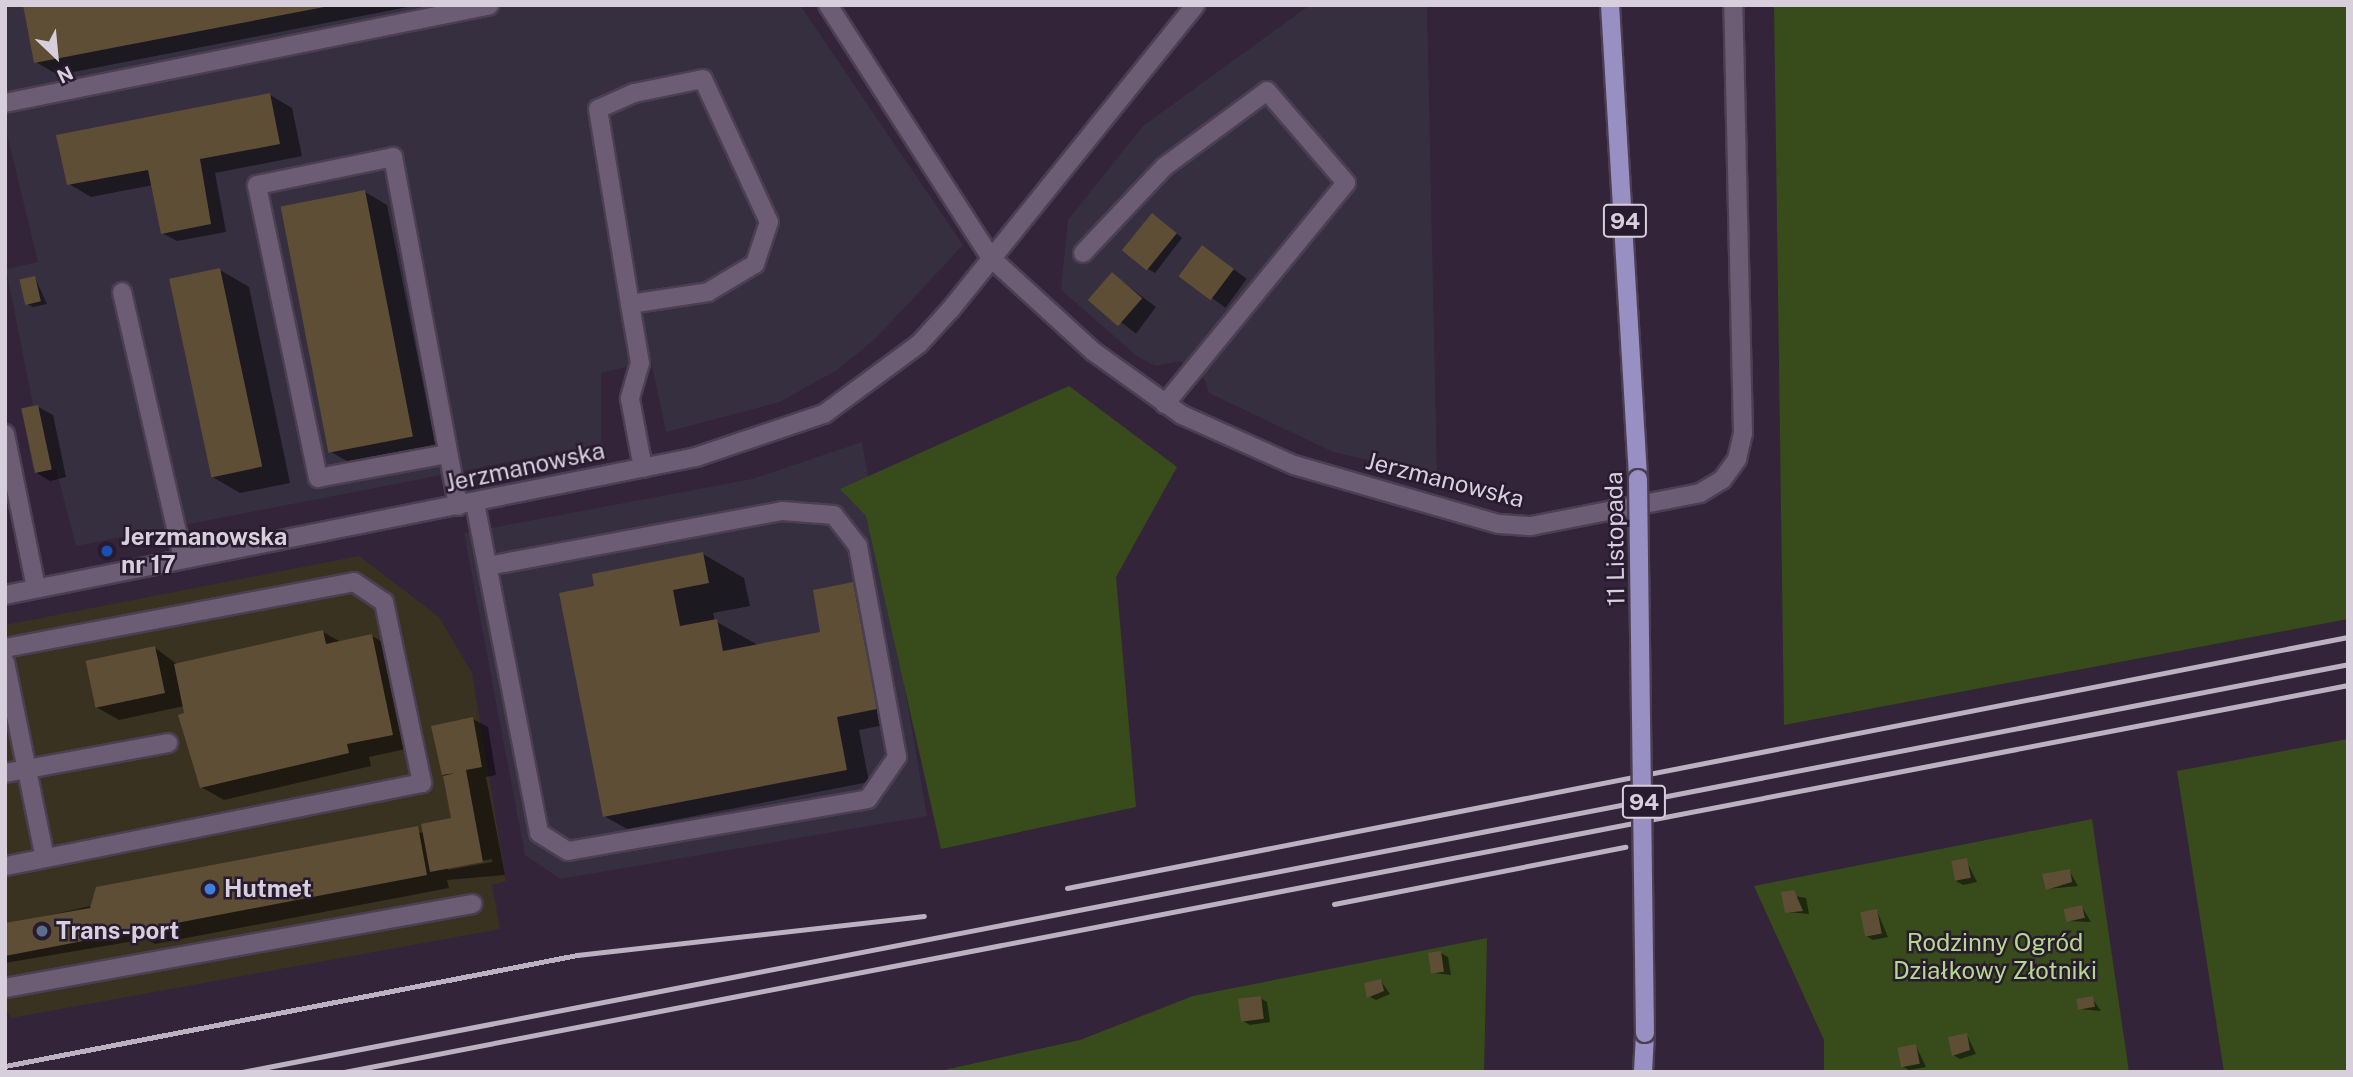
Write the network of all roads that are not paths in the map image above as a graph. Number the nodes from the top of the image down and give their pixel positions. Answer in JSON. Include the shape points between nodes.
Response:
{"nodes":[{"id":1,"x":489,"y":5,"type":"edge"},
{"id":2,"x":828,"y":5,"type":"edge"},
{"id":3,"x":1195,"y":5,"type":"edge"},
{"id":4,"x":1610,"y":5,"type":"edge"},
{"id":5,"x":1733,"y":5,"type":"edge"},
{"id":6,"x":5,"y":103,"type":"edge"},
{"id":7,"x":1083,"y":253,"type":"dead end"},
{"id":8,"x":991,"y":258,"type":"junction"},
{"id":9,"x":122,"y":292,"type":"dead end"},
{"id":10,"x":630,"y":304,"type":"junction"},
{"id":11,"x":1166,"y":404,"type":"junction"},
{"id":12,"x":5,"y":434,"type":"edge"},
{"id":13,"x":447,"y":454,"type":"junction"},
{"id":14,"x":643,"y":468,"type":"junction"},
{"id":15,"x":466,"y":505,"type":"junction"},
{"id":16,"x":183,"y":558,"type":"junction"},
{"id":17,"x":488,"y":566,"type":"junction"},
{"id":18,"x":36,"y":588,"type":"junction"},
{"id":19,"x":5,"y":595,"type":"edge"},
{"id":20,"x":5,"y":648,"type":"edge"},
{"id":21,"x":5,"y":662,"type":"edge"},
{"id":22,"x":168,"y":743,"type":"dead end"},
{"id":23,"x":26,"y":769,"type":"junction"},
{"id":24,"x":5,"y":774,"type":"edge"},
{"id":25,"x":45,"y":858,"type":"junction"},
{"id":26,"x":5,"y":866,"type":"edge"},
{"id":27,"x":473,"y":904,"type":"dead end"},
{"id":28,"x":5,"y":988,"type":"edge"},
{"id":29,"x":1643,"y":1072,"type":"edge"}],
"edges":[{"from":1,"to":6,"type":"street"},
{"from":2,"to":8,"type":"street"},
{"from":3,"to":8,"type":"street","name":"Jerzmanowska"},
{"from":4,"to":29,"type":"main road","name":"11 Listopada","number":"94","bridge":true,"via":[[1637,436]]},
{"from":5,"to":11,"type":"street","name":"Jerzmanowska","via":[[1743,433],[1737,459],[1712,487],[1581,520],[1499,524],[1294,465]]},
{"from":7,"to":11,"type":"street","via":[[1164,167],[1267,91],[1346,183]]},
{"from":8,"to":11,"type":"street","name":"Jerzmanowska","via":[[1094,352]]},
{"from":8,"to":14,"type":"street","name":"Jerzmanowska","via":[[919,344],[824,414],[743,447]]},
{"from":9,"to":16,"type":"street"},
{"from":10,"to":10,"type":"street","via":[[598,108],[634,93],[703,79],[769,222],[755,264],[708,292]]},
{"from":10,"to":14,"type":"street","via":[[640,363],[630,399]]},
{"from":12,"to":18,"type":"street"},
{"from":13,"to":13,"type":"street","via":[[393,157],[257,185],[318,478]]},
{"from":13,"to":15,"type":"street"},
{"from":14,"to":15,"type":"street","name":"Jerzmanowska"},
{"from":15,"to":16,"type":"street","name":"Jerzmanowska"},
{"from":15,"to":17,"type":"street"},
{"from":16,"to":18,"type":"street","name":"Jerzmanowska"},
{"from":17,"to":17,"type":"street","via":[[539,832],[568,851],[868,799],[897,757],[858,546],[834,515],[782,511]]},
{"from":18,"to":19,"type":"street","name":"Jerzmanowska"},
{"from":20,"to":25,"type":"street","via":[[354,582],[384,602],[422,783]]},
{"from":21,"to":23,"type":"street"},
{"from":22,"to":23,"type":"street"},
{"from":23,"to":24,"type":"street"},
{"from":23,"to":25,"type":"street"},
{"from":25,"to":26,"type":"street"},
{"from":27,"to":28,"type":"street"}]}
